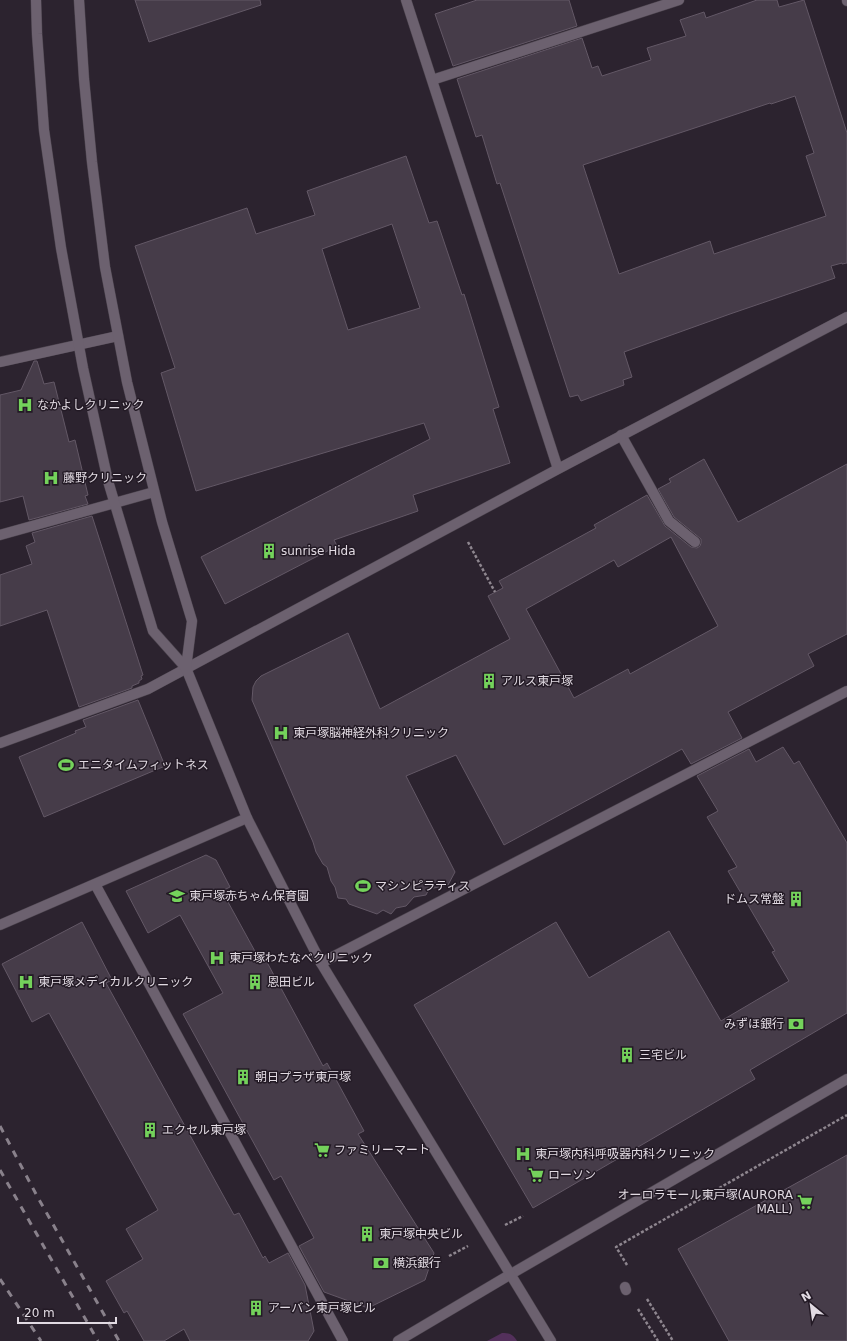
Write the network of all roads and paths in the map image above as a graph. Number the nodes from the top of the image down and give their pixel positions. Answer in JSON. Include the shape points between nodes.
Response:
{"nodes":[{"id":1,"x":36,"y":0,"type":"edge"},
{"id":2,"x":79,"y":0,"type":"edge"},
{"id":3,"x":406,"y":0,"type":"edge"},
{"id":4,"x":679,"y":0,"type":"edge"},
{"id":5,"x":432,"y":80,"type":"junction"},
{"id":6,"x":847,"y":317,"type":"edge"},
{"id":7,"x":118,"y":336,"type":"junction"},
{"id":8,"x":79,"y":345,"type":"junction"},
{"id":9,"x":0,"y":362,"type":"edge"},
{"id":10,"x":621,"y":435,"type":"junction"},
{"id":11,"x":558,"y":469,"type":"junction"},
{"id":12,"x":154,"y":492,"type":"junction"},
{"id":13,"x":114,"y":502,"type":"junction"},
{"id":14,"x":457,"y":522,"type":"junction"},
{"id":15,"x":0,"y":535,"type":"edge"},
{"id":16,"x":695,"y":542,"type":"dead end"},
{"id":17,"x":495,"y":592,"type":"dead end"},
{"id":18,"x":186,"y":668,"type":"junction"},
{"id":19,"x":847,"y":691,"type":"edge"},
{"id":20,"x":0,"y":743,"type":"edge"},
{"id":21,"x":247,"y":818,"type":"junction"},
{"id":22,"x":94,"y":884,"type":"junction"},
{"id":23,"x":0,"y":925,"type":"edge"},
{"id":24,"x":321,"y":963,"type":"junction"},
{"id":25,"x":847,"y":1079,"type":"edge"},
{"id":26,"x":847,"y":1115,"type":"edge"},
{"id":27,"x":628,"y":1267,"type":"dead end"},
{"id":28,"x":511,"y":1274,"type":"junction"},
{"id":29,"x":625,"y":1289,"type":"dead end"},
{"id":30,"x":644,"y":1294,"type":"dead end"},
{"id":31,"x":343,"y":1341,"type":"edge"},
{"id":32,"x":398,"y":1341,"type":"edge"},
{"id":33,"x":551,"y":1341,"type":"edge"},
{"id":34,"x":658,"y":1341,"type":"edge"},
{"id":35,"x":673,"y":1341,"type":"edge"}],
"edges":[{"from":1,"to":8,"type":"street","via":[[44,130],[60,248]]},
{"from":2,"to":7,"type":"street","via":[[92,162],[105,267]]},
{"from":3,"to":5,"type":"street"},
{"from":4,"to":5,"type":"street"},
{"from":5,"to":11,"type":"street"},
{"from":6,"to":10,"type":"street"},
{"from":7,"to":8,"type":"street"},
{"from":7,"to":12,"type":"street"},
{"from":8,"to":9,"type":"street"},
{"from":8,"to":13,"type":"street"},
{"from":10,"to":11,"type":"street"},
{"from":10,"to":16,"type":"street","via":[[669,521]]},
{"from":11,"to":14,"type":"street"},
{"from":12,"to":13,"type":"street"},
{"from":12,"to":18,"type":"street","via":[[192,621]]},
{"from":13,"to":15,"type":"street"},
{"from":13,"to":18,"type":"street","via":[[153,631]]},
{"from":14,"to":17,"type":"path"},
{"from":14,"to":18,"type":"street"},
{"from":18,"to":20,"type":"street","via":[[148,689]]},
{"from":18,"to":21,"type":"street"},
{"from":19,"to":24,"type":"street"},
{"from":21,"to":22,"type":"street"},
{"from":21,"to":24,"type":"street"},
{"from":22,"to":23,"type":"street"},
{"from":22,"to":31,"type":"street"},
{"from":24,"to":28,"type":"street"},
{"from":25,"to":28,"type":"street"},
{"from":26,"to":27,"type":"path","via":[[616,1247]]},
{"from":28,"to":32,"type":"street"},
{"from":28,"to":33,"type":"street"},
{"from":29,"to":34,"type":"path"},
{"from":30,"to":35,"type":"path"}]}
